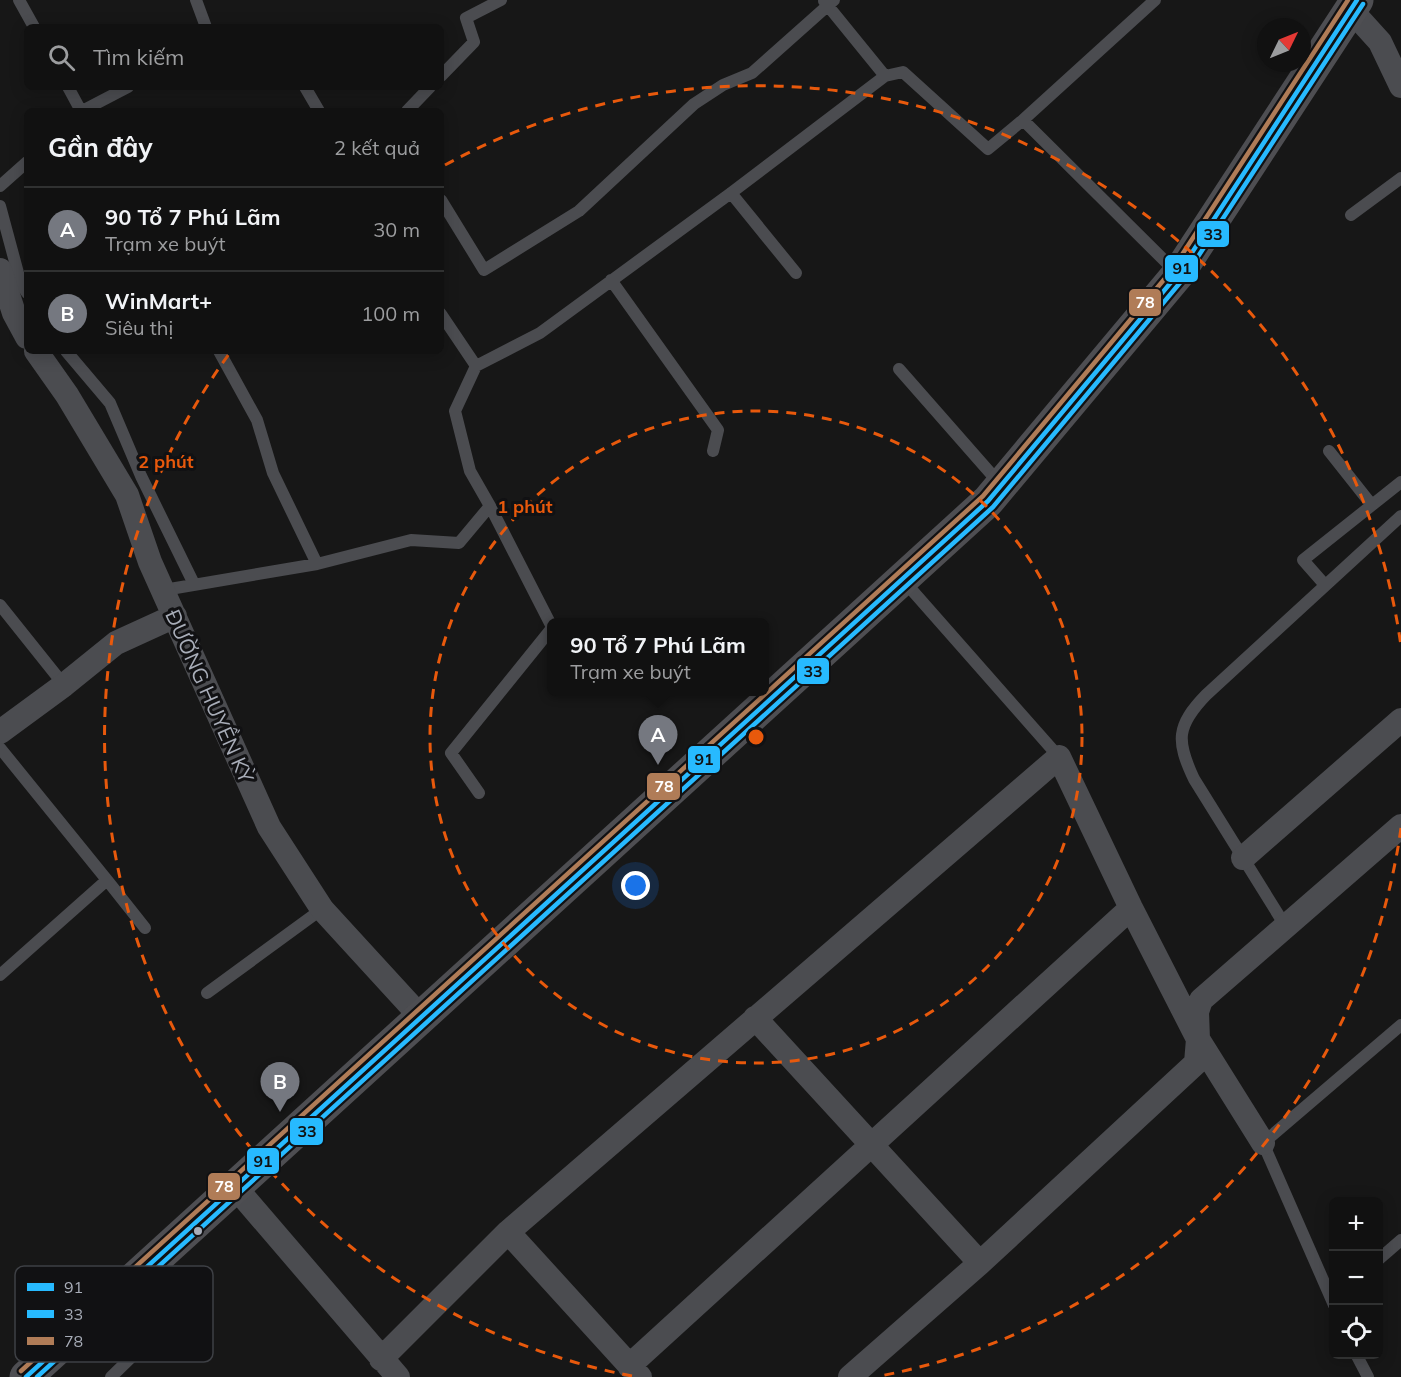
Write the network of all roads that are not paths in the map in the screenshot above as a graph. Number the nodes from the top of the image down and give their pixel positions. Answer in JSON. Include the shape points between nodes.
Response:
{"nodes":[{"id":1,"x":19,"y":0,"type":"edge"},
{"id":2,"x":196,"y":0,"type":"edge"},
{"id":3,"x":501,"y":0,"type":"edge"},
{"id":4,"x":1155,"y":0,"type":"edge"},
{"id":5,"x":828,"y":2,"type":"edge"},
{"id":6,"x":1354,"y":5,"type":"edge"},
{"id":7,"x":32,"y":24,"type":"edge"},
{"id":8,"x":205,"y":24,"type":"edge"},
{"id":9,"x":444,"y":73,"type":"edge"},
{"id":10,"x":885,"y":76,"type":"junction"},
{"id":11,"x":1401,"y":86,"type":"edge"},
{"id":12,"x":70,"y":90,"type":"edge"},
{"id":13,"x":122,"y":90,"type":"edge"},
{"id":14,"x":307,"y":90,"type":"edge"},
{"id":15,"x":427,"y":90,"type":"edge"},
{"id":16,"x":79,"y":108,"type":"edge"},
{"id":17,"x":87,"y":108,"type":"edge"},
{"id":18,"x":317,"y":108,"type":"edge"},
{"id":19,"x":410,"y":108,"type":"edge"},
{"id":20,"x":1023,"y":120,"type":"junction"},
{"id":21,"x":24,"y":165,"type":"edge"},
{"id":22,"x":1401,"y":178,"type":"edge"},
{"id":23,"x":0,"y":186,"type":"edge"},
{"id":24,"x":731,"y":194,"type":"junction"},
{"id":25,"x":444,"y":205,"type":"edge"},
{"id":26,"x":0,"y":206,"type":"edge"},
{"id":27,"x":1351,"y":215,"type":"dead end"},
{"id":28,"x":0,"y":270,"type":"edge"},
{"id":29,"x":796,"y":273,"type":"dead end"},
{"id":30,"x":1178,"y":273,"type":"junction"},
{"id":31,"x":611,"y":280,"type":"junction"},
{"id":32,"x":24,"y":288,"type":"edge"},
{"id":33,"x":7,"y":316,"type":"edge"},
{"id":34,"x":444,"y":319,"type":"edge"},
{"id":35,"x":24,"y":334,"type":"edge"},
{"id":36,"x":38,"y":354,"type":"edge"},
{"id":37,"x":69,"y":354,"type":"edge"},
{"id":38,"x":221,"y":354,"type":"edge"},
{"id":39,"x":476,"y":366,"type":"junction"},
{"id":40,"x":899,"y":369,"type":"dead end"},
{"id":41,"x":713,"y":451,"type":"dead end"},
{"id":42,"x":1329,"y":451,"type":"dead end"},
{"id":43,"x":1401,"y":482,"type":"edge"},
{"id":44,"x":1001,"y":485,"type":"junction"},
{"id":45,"x":1371,"y":504,"type":"junction"},
{"id":46,"x":490,"y":506,"type":"junction"},
{"id":47,"x":1401,"y":516,"type":"edge"},
{"id":48,"x":317,"y":564,"type":"junction"},
{"id":49,"x":902,"y":579,"type":"junction"},
{"id":50,"x":194,"y":584,"type":"junction"},
{"id":51,"x":1325,"y":585,"type":"junction"},
{"id":52,"x":164,"y":590,"type":"junction"},
{"id":53,"x":0,"y":605,"type":"edge"},
{"id":54,"x":175,"y":616,"type":"junction"},
{"id":55,"x":547,"y":618,"type":"edge"},
{"id":56,"x":547,"y":633,"type":"edge"},
{"id":57,"x":64,"y":685,"type":"junction"},
{"id":58,"x":1401,"y":720,"type":"edge"},
{"id":59,"x":0,"y":732,"type":"edge"},
{"id":60,"x":0,"y":747,"type":"edge"},
{"id":61,"x":1059,"y":757,"type":"junction"},
{"id":62,"x":479,"y":793,"type":"dead end"},
{"id":63,"x":1401,"y":826,"type":"edge"},
{"id":64,"x":1243,"y":858,"type":"junction"},
{"id":65,"x":106,"y":880,"type":"junction"},
{"id":66,"x":1131,"y":908,"type":"junction"},
{"id":67,"x":322,"y":909,"type":"junction"},
{"id":68,"x":1286,"y":927,"type":"junction"},
{"id":69,"x":145,"y":928,"type":"dead end"},
{"id":70,"x":0,"y":975,"type":"edge"},
{"id":71,"x":207,"y":993,"type":"dead end"},
{"id":72,"x":421,"y":1017,"type":"junction"},
{"id":73,"x":755,"y":1018,"type":"junction"},
{"id":74,"x":1401,"y":1025,"type":"edge"},
{"id":75,"x":1198,"y":1039,"type":"junction"},
{"id":76,"x":1263,"y":1143,"type":"junction"},
{"id":77,"x":872,"y":1144,"type":"junction"},
{"id":78,"x":235,"y":1187,"type":"junction"},
{"id":79,"x":508,"y":1232,"type":"junction"},
{"id":80,"x":1401,"y":1240,"type":"edge"},
{"id":81,"x":1383,"y":1256,"type":"edge"},
{"id":82,"x":155,"y":1260,"type":"junction"},
{"id":83,"x":980,"y":1263,"type":"junction"},
{"id":84,"x":148,"y":1266,"type":"edge"},
{"id":85,"x":159,"y":1266,"type":"edge"},
{"id":86,"x":1329,"y":1293,"type":"edge"},
{"id":87,"x":381,"y":1359,"type":"junction"},
{"id":88,"x":1359,"y":1359,"type":"edge"},
{"id":89,"x":43,"y":1362,"type":"edge"},
{"id":90,"x":126,"y":1362,"type":"edge"},
{"id":91,"x":635,"y":1372,"type":"edge"},
{"id":92,"x":26,"y":1377,"type":"edge"},
{"id":93,"x":111,"y":1377,"type":"edge"},
{"id":94,"x":398,"y":1377,"type":"edge"},
{"id":95,"x":850,"y":1377,"type":"edge"},
{"id":96,"x":1368,"y":1377,"type":"edge"}],
"edges":[{"from":1,"to":7,"type":"lane"},
{"from":2,"to":8,"type":"lane"},
{"from":3,"to":9,"type":"lane","via":[[466,18],[474,42]]},
{"from":4,"to":20,"type":"lane"},
{"from":5,"to":10,"type":"lane"},
{"from":5,"to":25,"type":"lane","via":[[752,73],[694,104],[579,210],[484,270]]},
{"from":6,"to":11,"type":"street","via":[[1380,42]]},
{"from":6,"to":30,"type":"highway"},
{"from":10,"to":20,"type":"lane","via":[[903,72],[988,149]]},
{"from":10,"to":24,"type":"lane"},
{"from":12,"to":16,"type":"lane"},
{"from":13,"to":17,"type":"lane"},
{"from":14,"to":18,"type":"lane"},
{"from":15,"to":19,"type":"lane"},
{"from":20,"to":30,"type":"lane"},
{"from":21,"to":23,"type":"lane"},
{"from":22,"to":27,"type":"lane"},
{"from":24,"to":29,"type":"lane"},
{"from":24,"to":31,"type":"lane"},
{"from":26,"to":32,"type":"lane"},
{"from":28,"to":33,"type":"street"},
{"from":30,"to":44,"type":"highway"},
{"from":31,"to":39,"type":"lane","via":[[540,333]]},
{"from":31,"to":41,"type":"lane","via":[[718,429]]},
{"from":33,"to":35,"type":"street"},
{"from":34,"to":39,"type":"lane"},
{"from":36,"to":52,"type":"street","name":"ĐƯỜNG HUYỀN KỲ","via":[[127,495]]},
{"from":37,"to":50,"type":"lane","via":[[110,403]]},
{"from":38,"to":48,"type":"lane","via":[[257,420],[273,473]]},
{"from":39,"to":46,"type":"lane","via":[[455,411],[470,471]]},
{"from":40,"to":44,"type":"lane"},
{"from":42,"to":45,"type":"lane"},
{"from":43,"to":45,"type":"lane"},
{"from":44,"to":49,"type":"highway"},
{"from":45,"to":51,"type":"lane","via":[[1303,560]]},
{"from":46,"to":48,"type":"lane","via":[[459,543],[411,540]]},
{"from":46,"to":55,"type":"lane"},
{"from":47,"to":51,"type":"lane"},
{"from":48,"to":50,"type":"lane"},
{"from":49,"to":61,"type":"lane"},
{"from":49,"to":72,"type":"highway"},
{"from":50,"to":52,"type":"lane"},
{"from":51,"to":64,"type":"lane","via":[[1200,701],[1180,736],[1184,759],[1194,779]]},
{"from":52,"to":54,"type":"street","name":"ĐƯỜNG HUYỀN KỲ"},
{"from":53,"to":57,"type":"lane"},
{"from":54,"to":57,"type":"street","via":[[116,643]]},
{"from":54,"to":67,"type":"street","name":"ĐƯỜNG HUYỀN KỲ","via":[[269,827]]},
{"from":56,"to":62,"type":"lane","via":[[451,753]]},
{"from":57,"to":59,"type":"street"},
{"from":58,"to":64,"type":"street"},
{"from":60,"to":65,"type":"lane"},
{"from":61,"to":66,"type":"street"},
{"from":61,"to":73,"type":"street"},
{"from":63,"to":68,"type":"street"},
{"from":64,"to":68,"type":"lane"},
{"from":65,"to":69,"type":"lane"},
{"from":65,"to":70,"type":"lane"},
{"from":66,"to":75,"type":"street"},
{"from":66,"to":77,"type":"street"},
{"from":67,"to":71,"type":"lane"},
{"from":67,"to":72,"type":"street","name":"ĐƯỜNG HUYỀN KỲ"},
{"from":68,"to":75,"type":"street","via":[[1201,1000],[1197,1012]]},
{"from":72,"to":78,"type":"highway"},
{"from":73,"to":77,"type":"street"},
{"from":73,"to":79,"type":"street"},
{"from":74,"to":76,"type":"lane"},
{"from":75,"to":76,"type":"street"},
{"from":75,"to":83,"type":"street","via":[[1196,1063]]},
{"from":76,"to":86,"type":"lane"},
{"from":77,"to":83,"type":"street"},
{"from":77,"to":91,"type":"street"},
{"from":78,"to":82,"type":"highway"},
{"from":78,"to":87,"type":"street"},
{"from":79,"to":87,"type":"street"},
{"from":79,"to":91,"type":"street"},
{"from":80,"to":81,"type":"lane"},
{"from":82,"to":84,"type":"highway"},
{"from":82,"to":85,"type":"lane"},
{"from":83,"to":95,"type":"street"},
{"from":87,"to":94,"type":"street"},
{"from":88,"to":96,"type":"lane"},
{"from":89,"to":92,"type":"highway"},
{"from":90,"to":93,"type":"lane"}]}
